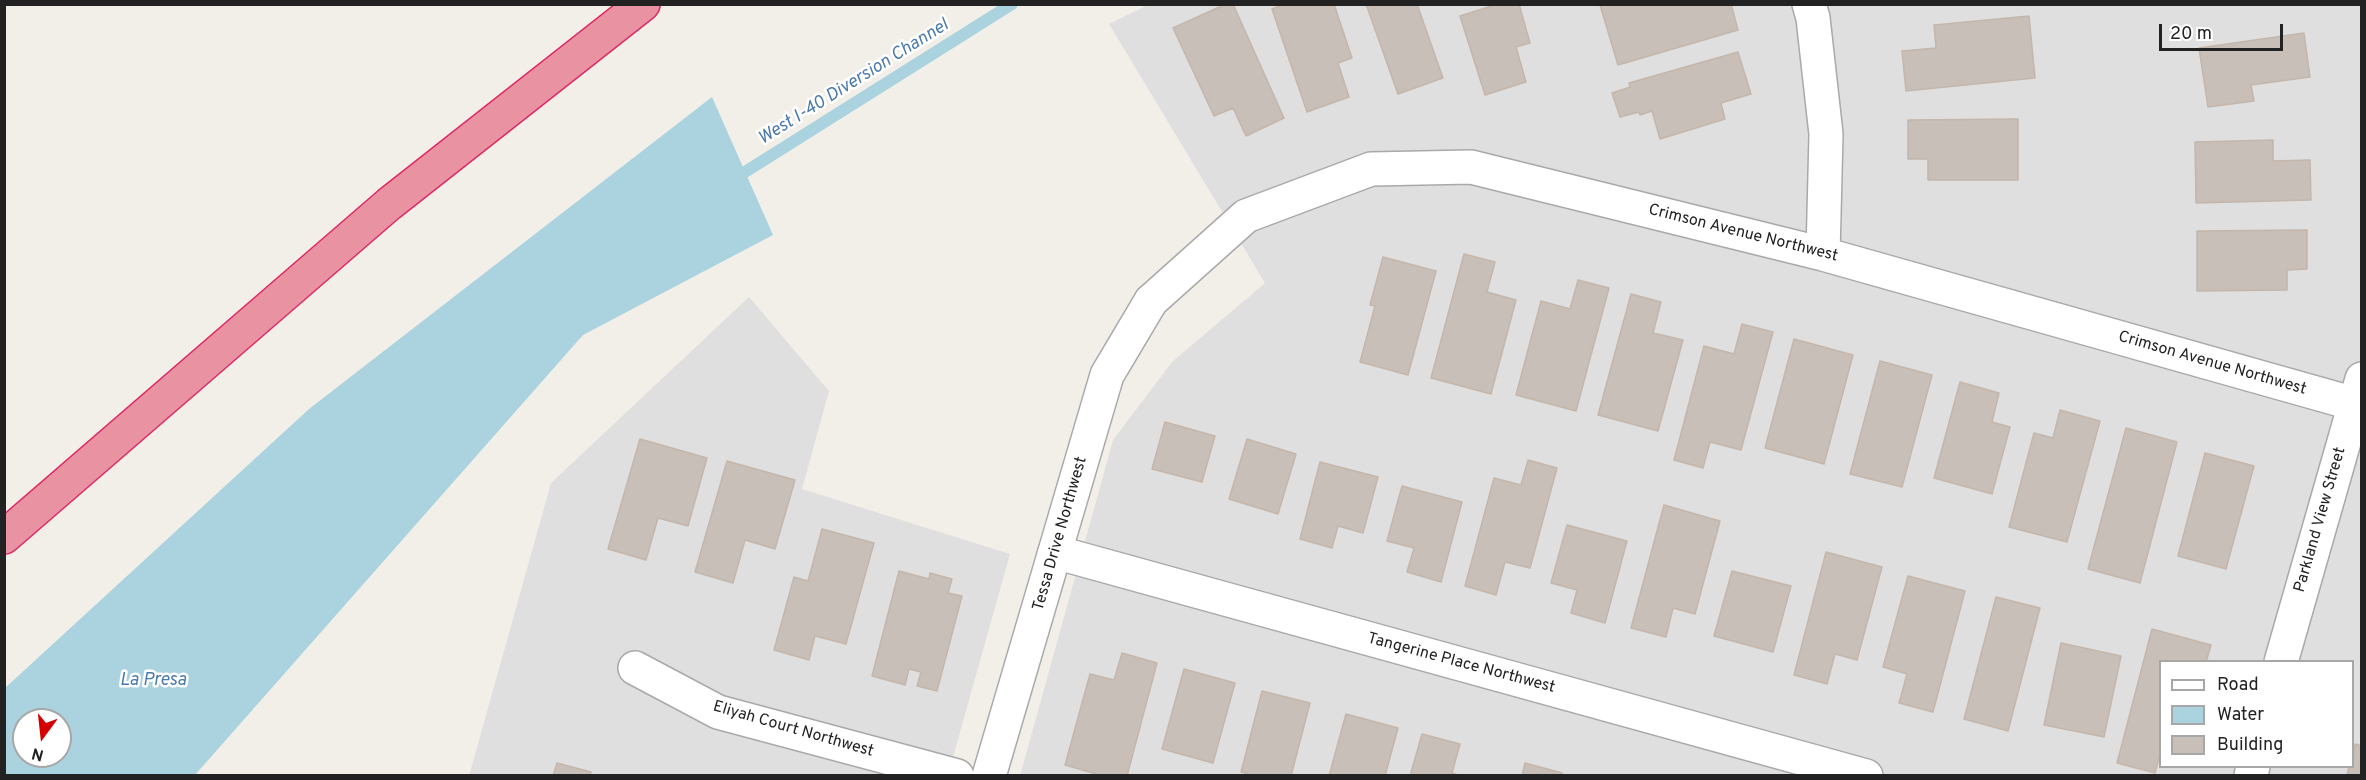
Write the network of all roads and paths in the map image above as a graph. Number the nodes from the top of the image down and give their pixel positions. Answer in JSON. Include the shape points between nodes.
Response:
{"nodes":[{"id":1,"x":643,"y":4,"type":"edge"},
{"id":2,"x":1809,"y":4,"type":"edge"},
{"id":3,"x":1823,"y":254,"type":"junction"},
{"id":4,"x":1151,"y":301,"type":"joint"},
{"id":5,"x":2359,"y":396,"type":"edge"},
{"id":6,"x":4,"y":537,"type":"edge"},
{"id":7,"x":1055,"y":552,"type":"junction"},
{"id":8,"x":2282,"y":660,"type":"edge"},
{"id":9,"x":635,"y":668,"type":"dead end"},
{"id":10,"x":957,"y":776,"type":"edge"},
{"id":11,"x":989,"y":776,"type":"edge"},
{"id":12,"x":1866,"y":776,"type":"edge"}],
"edges":[{"from":1,"to":6,"type":"highway","via":[[389,204]]},
{"from":2,"to":3,"type":"street","via":[[1826,134]]},
{"from":3,"to":4,"type":"street","name":"Crimson Avenue Northwest","via":[[1471,167],[1371,169],[1246,216]]},
{"from":3,"to":5,"type":"street","name":"Crimson Avenue Northwest"},
{"from":4,"to":7,"type":"street","name":"Tessa Drive Northwest","via":[[1107,375]]},
{"from":5,"to":8,"type":"street","name":"Parkland View Street"},
{"from":7,"to":11,"type":"street","name":"Tessa Drive Northwest"},
{"from":7,"to":12,"type":"street","name":"Tangerine Place Northwest"},
{"from":9,"to":10,"type":"street","name":"Eliyah Court Northwest","via":[[718,712]]}]}
